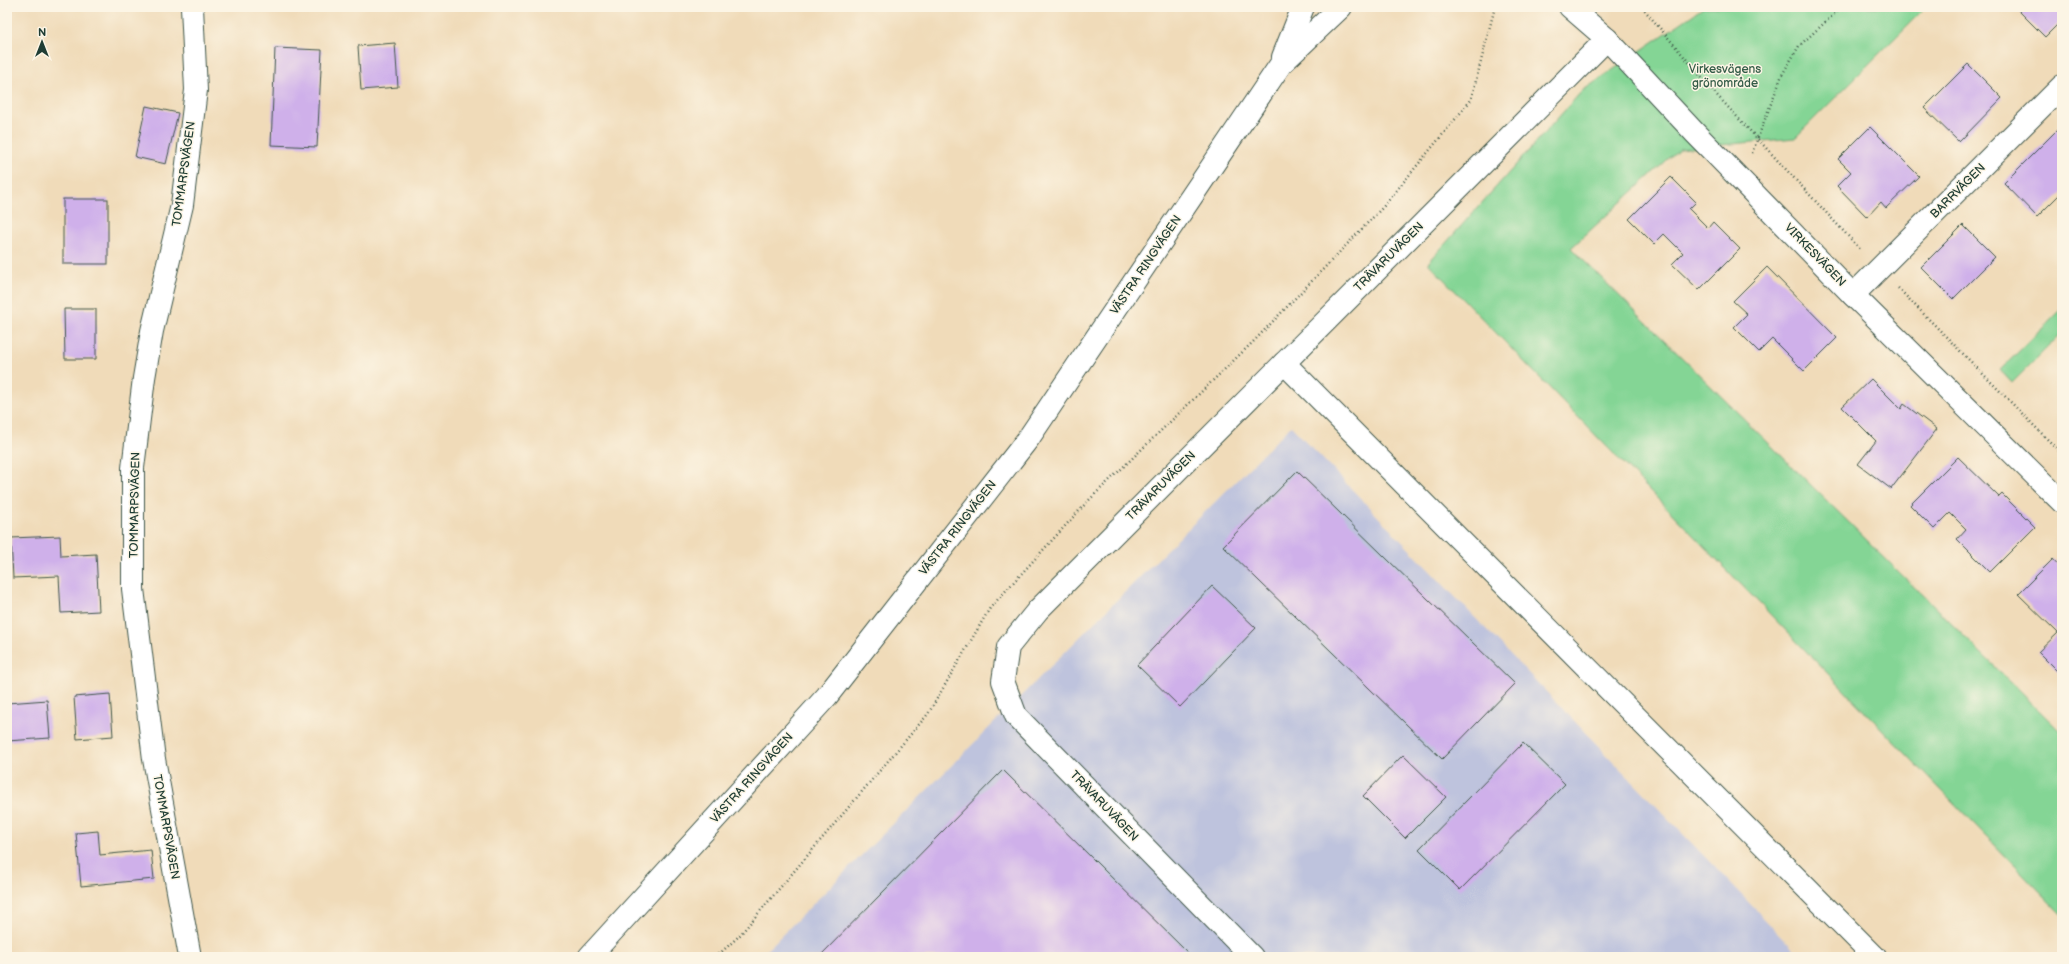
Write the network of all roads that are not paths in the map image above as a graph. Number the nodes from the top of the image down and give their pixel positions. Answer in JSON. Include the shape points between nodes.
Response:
{"nodes":[{"id":1,"x":192,"y":7,"type":"edge"},
{"id":2,"x":1303,"y":7,"type":"edge"},
{"id":3,"x":1341,"y":7,"type":"edge"},
{"id":4,"x":1570,"y":7,"type":"edge"},
{"id":5,"x":1607,"y":39,"type":"junction"},
{"id":6,"x":1281,"y":64,"type":"junction"},
{"id":7,"x":2062,"y":86,"type":"edge"},
{"id":8,"x":1853,"y":295,"type":"junction"},
{"id":9,"x":1284,"y":363,"type":"junction"},
{"id":10,"x":2062,"y":502,"type":"edge"},
{"id":11,"x":190,"y":957,"type":"edge"},
{"id":12,"x":588,"y":957,"type":"edge"},
{"id":13,"x":1252,"y":957,"type":"edge"},
{"id":14,"x":1875,"y":957,"type":"edge"}],
"edges":[{"from":1,"to":11,"type":"street","name":"TOMMARPSVÄGEN","via":[[196,90],[182,205],[152,331],[133,468],[133,590],[161,799]]},
{"from":2,"to":6,"type":"street","name":"VÄSTRA RINGVÄGEN"},
{"from":3,"to":6,"type":"street","name":"VÄSTRA RINGVÄGEN"},
{"from":4,"to":5,"type":"street","name":"VIRKESVÄGEN"},
{"from":5,"to":8,"type":"street","name":"VIRKESVÄGEN"},
{"from":5,"to":9,"type":"street","name":"TRÄVARUVÄGEN"},
{"from":6,"to":12,"type":"street","name":"VÄSTRA RINGVÄGEN","via":[[1028,439],[827,696]]},
{"from":7,"to":8,"type":"street","name":"BARRVÄGEN"},
{"from":8,"to":10,"type":"street","name":"VIRKESVÄGEN"},
{"from":9,"to":13,"type":"street","name":"TRÄVARUVÄGEN","via":[[1038,610],[1008,647],[1003,681],[1016,716]]},
{"from":9,"to":14,"type":"street"}]}
